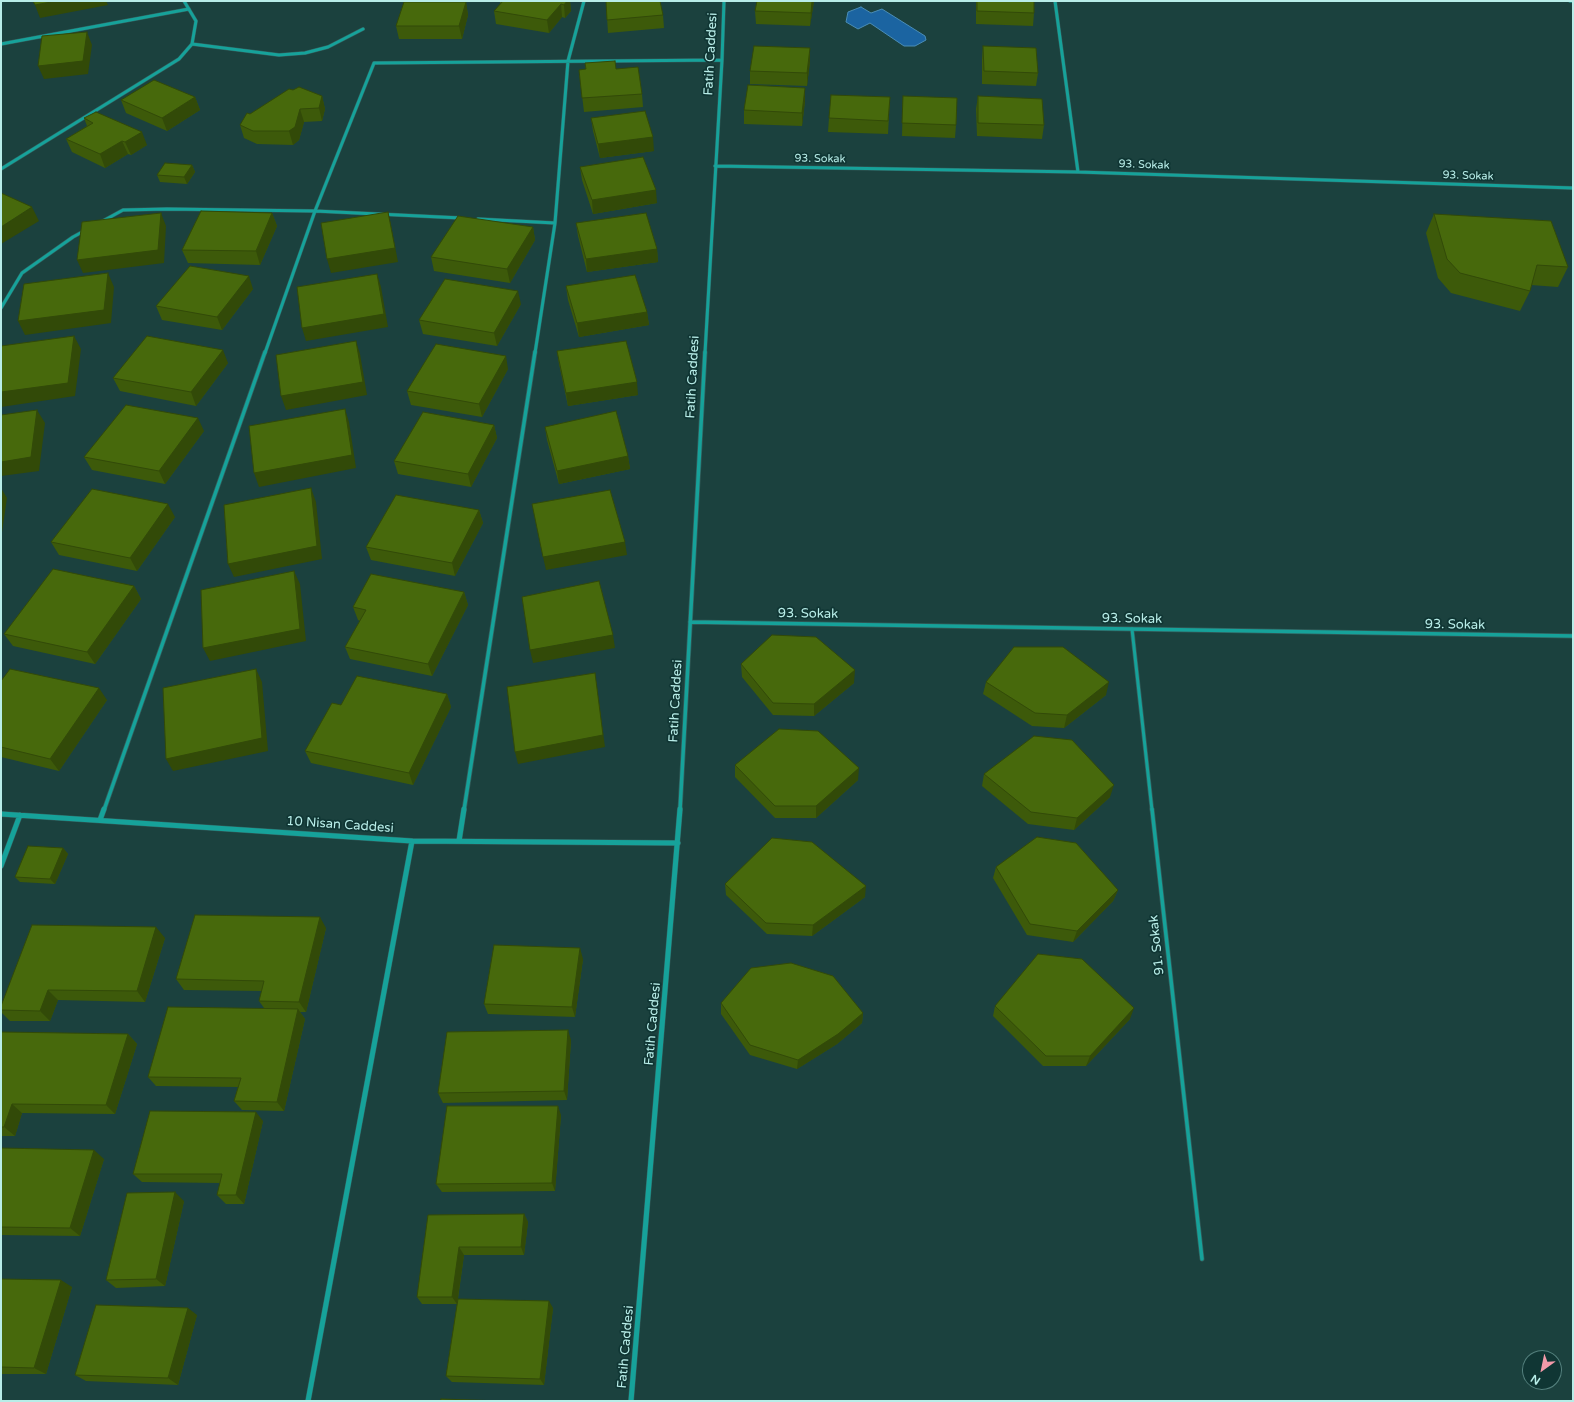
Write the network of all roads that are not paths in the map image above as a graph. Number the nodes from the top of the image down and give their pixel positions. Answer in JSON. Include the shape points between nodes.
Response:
{"nodes":[{"id":1,"x":184,"y":1,"type":"edge"},
{"id":2,"x":584,"y":1,"type":"edge"},
{"id":3,"x":724,"y":1,"type":"edge"},
{"id":4,"x":1055,"y":1,"type":"edge"},
{"id":5,"x":1570,"y":1,"type":"edge"},
{"id":6,"x":1573,"y":2,"type":"edge"},
{"id":7,"x":189,"y":9,"type":"junction"},
{"id":8,"x":362,"y":29,"type":"dead end"},
{"id":9,"x":1,"y":44,"type":"edge"},
{"id":10,"x":192,"y":44,"type":"junction"},
{"id":11,"x":722,"y":60,"type":"junction"},
{"id":12,"x":568,"y":61,"type":"junction"},
{"id":13,"x":715,"y":166,"type":"junction"},
{"id":14,"x":1,"y":169,"type":"edge"},
{"id":15,"x":1078,"y":172,"type":"junction"},
{"id":16,"x":1573,"y":188,"type":"edge"},
{"id":17,"x":315,"y":211,"type":"junction"},
{"id":18,"x":462,"y":218,"type":"edge"},
{"id":19,"x":470,"y":219,"type":"edge"},
{"id":20,"x":555,"y":223,"type":"junction"},
{"id":21,"x":98,"y":224,"type":"edge"},
{"id":22,"x":85,"y":230,"type":"edge"},
{"id":23,"x":1,"y":308,"type":"edge"},
{"id":24,"x":690,"y":622,"type":"junction"},
{"id":25,"x":1132,"y":629,"type":"junction"},
{"id":26,"x":1573,"y":636,"type":"edge"},
{"id":27,"x":1,"y":814,"type":"edge"},
{"id":28,"x":20,"y":815,"type":"junction"},
{"id":29,"x":100,"y":820,"type":"junction"},
{"id":30,"x":412,"y":841,"type":"junction"},
{"id":31,"x":458,"y":841,"type":"junction"},
{"id":32,"x":678,"y":843,"type":"junction"},
{"id":33,"x":1,"y":866,"type":"edge"},
{"id":34,"x":1202,"y":1259,"type":"dead end"},
{"id":35,"x":308,"y":1401,"type":"edge"},
{"id":36,"x":631,"y":1401,"type":"edge"}],
"edges":[{"from":1,"to":7,"type":"street"},
{"from":2,"to":12,"type":"street"},
{"from":3,"to":11,"type":"street","name":"Fatih Caddesi"},
{"from":4,"to":15,"type":"street"},
{"from":5,"to":6,"type":"street"},
{"from":7,"to":9,"type":"street"},
{"from":7,"to":10,"type":"street","via":[[196,21]]},
{"from":8,"to":10,"type":"street","via":[[328,47],[305,53],[279,55]]},
{"from":10,"to":14,"type":"street","via":[[179,59]]},
{"from":11,"to":12,"type":"street"},
{"from":11,"to":13,"type":"street","name":"Fatih Caddesi"},
{"from":12,"to":17,"type":"street","via":[[374,63]]},
{"from":12,"to":20,"type":"street"},
{"from":13,"to":15,"type":"street","name":"93. Sokak"},
{"from":13,"to":24,"type":"street","name":"Fatih Caddesi"},
{"from":15,"to":16,"type":"street","name":"93. Sokak"},
{"from":17,"to":18,"type":"street"},
{"from":17,"to":21,"type":"street","via":[[122,210]]},
{"from":17,"to":29,"type":"street"},
{"from":19,"to":20,"type":"street"},
{"from":20,"to":31,"type":"street"},
{"from":22,"to":23,"type":"street","via":[[22,273]]},
{"from":24,"to":25,"type":"street","name":"93. Sokak"},
{"from":24,"to":32,"type":"street","name":"Fatih Caddesi"},
{"from":25,"to":26,"type":"street","name":"93. Sokak"},
{"from":25,"to":34,"type":"lane","name":"91. Sokak"},
{"from":27,"to":28,"type":"street","name":"10 Nisan Caddesi"},
{"from":28,"to":29,"type":"street","name":"10 Nisan Caddesi"},
{"from":28,"to":33,"type":"street"},
{"from":29,"to":30,"type":"street","name":"10 Nisan Caddesi"},
{"from":30,"to":31,"type":"street","name":"10 Nisan Caddesi"},
{"from":30,"to":35,"type":"street"},
{"from":31,"to":32,"type":"street","name":"10 Nisan Caddesi"},
{"from":32,"to":36,"type":"street","name":"Fatih Caddesi"}]}
